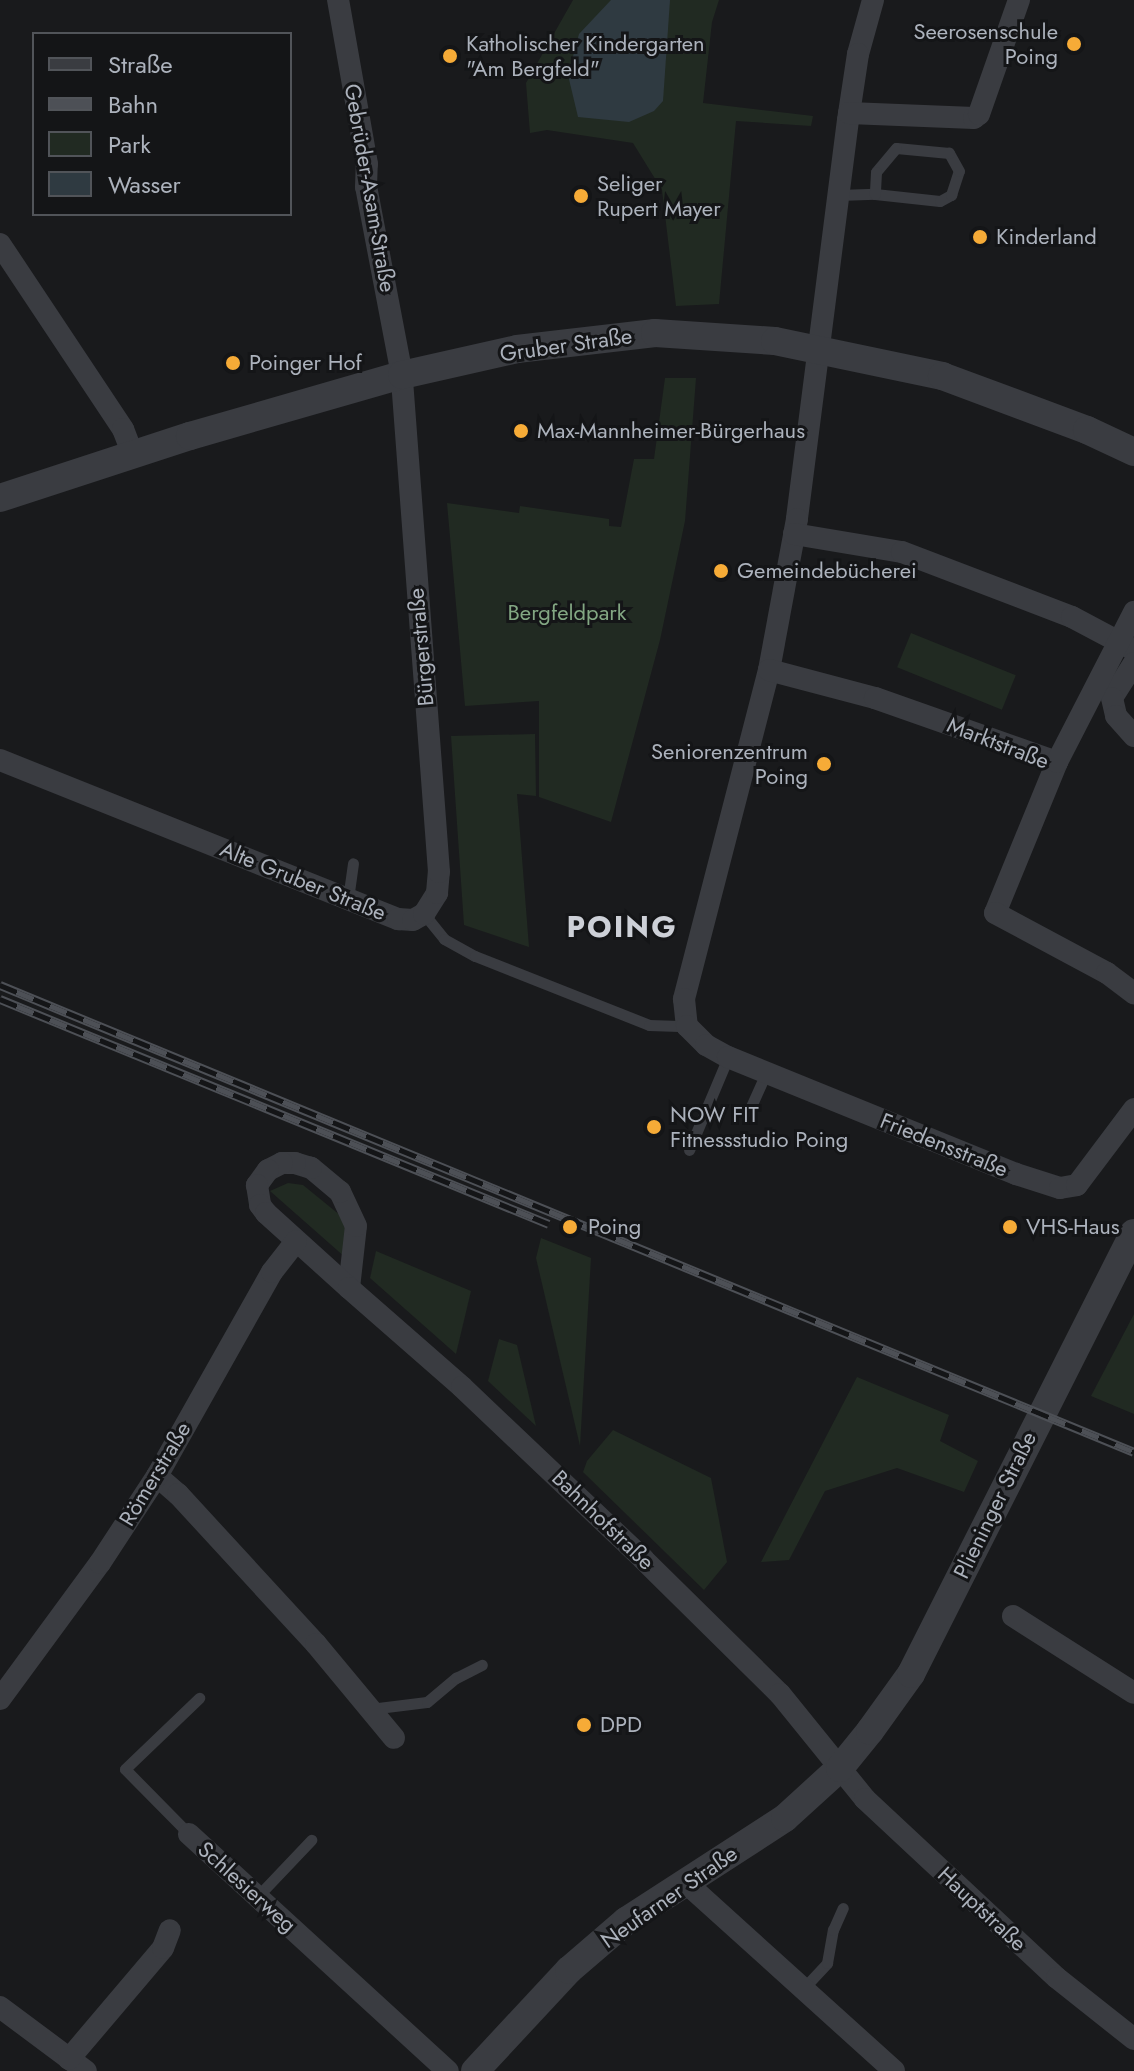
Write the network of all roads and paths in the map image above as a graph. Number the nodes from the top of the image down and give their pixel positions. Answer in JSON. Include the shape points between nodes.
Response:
{"nodes":[{"id":1,"x":338,"y":0,"type":"edge"},
{"id":2,"x":873,"y":0,"type":"edge"},
{"id":3,"x":1019,"y":0,"type":"edge"},
{"id":4,"x":849,"y":113,"type":"junction"},
{"id":5,"x":875,"y":194,"type":"junction"},
{"id":6,"x":838,"y":195,"type":"junction"},
{"id":7,"x":0,"y":244,"type":"edge"},
{"id":8,"x":817,"y":349,"type":"junction"},
{"id":9,"x":402,"y":375,"type":"junction"},
{"id":10,"x":1134,"y":452,"type":"edge"},
{"id":11,"x":133,"y":455,"type":"junction"},
{"id":12,"x":0,"y":498,"type":"edge"},
{"id":13,"x":794,"y":534,"type":"junction"},
{"id":14,"x":1134,"y":612,"type":"edge"},
{"id":15,"x":1126,"y":645,"type":"edge"},
{"id":16,"x":1134,"y":663,"type":"edge"},
{"id":17,"x":769,"y":670,"type":"junction"},
{"id":18,"x":1134,"y":736,"type":"edge"},
{"id":19,"x":0,"y":760,"type":"edge"},
{"id":20,"x":1057,"y":762,"type":"junction"},
{"id":21,"x":353,"y":863,"type":"dead end"},
{"id":22,"x":348,"y":899,"type":"junction"},
{"id":23,"x":424,"y":914,"type":"junction"},
{"id":24,"x":1134,"y":993,"type":"edge"},
{"id":25,"x":687,"y":1026,"type":"junction"},
{"id":26,"x":728,"y":1057,"type":"junction"},
{"id":27,"x":766,"y":1073,"type":"junction"},
{"id":28,"x":1134,"y":1109,"type":"edge"},
{"id":29,"x":749,"y":1111,"type":"dead end"},
{"id":30,"x":689,"y":1150,"type":"dead end"},
{"id":31,"x":1134,"y":1233,"type":"edge"},
{"id":32,"x":296,"y":1241,"type":"junction"},
{"id":33,"x":349,"y":1288,"type":"junction"},
{"id":34,"x":157,"y":1476,"type":"junction"},
{"id":35,"x":1013,"y":1616,"type":"dead end"},
{"id":36,"x":482,"y":1665,"type":"dead end"},
{"id":37,"x":1134,"y":1693,"type":"edge"},
{"id":38,"x":199,"y":1698,"type":"dead end"},
{"id":39,"x":0,"y":1699,"type":"edge"},
{"id":40,"x":370,"y":1709,"type":"junction"},
{"id":41,"x":394,"y":1738,"type":"dead end"},
{"id":42,"x":840,"y":1768,"type":"junction"},
{"id":43,"x":189,"y":1834,"type":"joint"},
{"id":44,"x":311,"y":1840,"type":"dead end"},
{"id":45,"x":684,"y":1881,"type":"junction"},
{"id":46,"x":257,"y":1897,"type":"junction"},
{"id":47,"x":843,"y":1908,"type":"dead end"},
{"id":48,"x":170,"y":1930,"type":"dead end"},
{"id":49,"x":802,"y":1991,"type":"junction"},
{"id":50,"x":0,"y":2007,"type":"edge"},
{"id":51,"x":1134,"y":2039,"type":"edge"},
{"id":52,"x":77,"y":2065,"type":"edge"},
{"id":53,"x":448,"y":2071,"type":"edge"},
{"id":54,"x":475,"y":2071,"type":"edge"},
{"id":55,"x":894,"y":2071,"type":"edge"}],
"edges":[{"from":1,"to":9,"type":"street","name":"Gebrüder-Asam-Straße"},
{"from":2,"to":4,"type":"street"},
{"from":3,"to":4,"type":"street","via":[[974,118]]},
{"from":4,"to":6,"type":"street"},
{"from":5,"to":5,"type":"lane","via":[[940,201],[951,195],[959,171],[949,153],[896,148],[876,172]]},
{"from":5,"to":6,"type":"lane"},
{"from":6,"to":8,"type":"street"},
{"from":7,"to":11,"type":"street","via":[[123,429]]},
{"from":8,"to":9,"type":"street","name":"Gruber Straße","via":[[655,333],[517,349]]},
{"from":8,"to":10,"type":"street","name":"Gruber Straße","via":[[964,382]]},
{"from":8,"to":13,"type":"street"},
{"from":9,"to":11,"type":"street","name":"Gruber Straße"},
{"from":9,"to":23,"type":"street","name":"Bürgerstraße","via":[[439,872],[437,893]]},
{"from":11,"to":12,"type":"street","name":"Gruber Straße"},
{"from":13,"to":15,"type":"street","via":[[902,552],[1072,617]]},
{"from":13,"to":17,"type":"street"},
{"from":14,"to":15,"type":"street"},
{"from":15,"to":20,"type":"street"},
{"from":16,"to":18,"type":"street","via":[[1112,698],[1116,716]]},
{"from":17,"to":20,"type":"street","name":"Marktstraße","via":[[875,698]]},
{"from":17,"to":25,"type":"street","via":[[684,999]]},
{"from":19,"to":22,"type":"street","name":"Alte Gruber Straße"},
{"from":20,"to":24,"type":"street","name":"Marktstraße","via":[[995,913]]},
{"from":21,"to":22,"type":"lane"},
{"from":22,"to":23,"type":"street","name":"Alte Gruber Straße","via":[[398,919]]},
{"from":23,"to":25,"type":"lane","via":[[444,939],[475,956],[649,1025]]},
{"from":25,"to":26,"type":"street","name":"Friedensstraße"},
{"from":26,"to":27,"type":"street","name":"Friedensstraße"},
{"from":26,"to":30,"type":"lane"},
{"from":27,"to":28,"type":"street","name":"Friedensstraße","via":[[1060,1188],[1077,1185]]},
{"from":27,"to":29,"type":"lane"},
{"from":31,"to":42,"type":"street","name":"Plieninger Straße","via":[[911,1674]]},
{"from":32,"to":33,"type":"street","name":"Bahnhofstraße"},
{"from":32,"to":33,"type":"street","name":"Bahnhofstraße","via":[[266,1213],[257,1196],[262,1177],[282,1163],[311,1168],[340,1192],[356,1226]]},
{"from":32,"to":34,"type":"street","name":"Römerstraße","via":[[272,1272]]},
{"from":33,"to":42,"type":"street","name":"Bahnhofstraße","via":[[643,1559],[780,1694]]},
{"from":34,"to":39,"type":"street","name":"Römerstraße"},
{"from":34,"to":40,"type":"street","via":[[316,1644]]},
{"from":35,"to":37,"type":"street"},
{"from":36,"to":40,"type":"lane","via":[[427,1702]]},
{"from":38,"to":43,"type":"lane","name":"Schlesierweg","via":[[125,1769]]},
{"from":40,"to":41,"type":"street"},
{"from":42,"to":45,"type":"street","name":"Neufarner Straße","via":[[785,1818]]},
{"from":42,"to":51,"type":"street","name":"Hauptstraße","via":[[865,1799],[1057,1978]]},
{"from":43,"to":46,"type":"street","name":"Schlesierweg"},
{"from":44,"to":46,"type":"lane"},
{"from":45,"to":49,"type":"street"},
{"from":45,"to":54,"type":"street","name":"Neufarner Straße","via":[[569,1970]]},
{"from":46,"to":53,"type":"street","name":"Schlesierweg"},
{"from":47,"to":49,"type":"lane","via":[[827,1963]]},
{"from":48,"to":52,"type":"street","via":[[163,1948]]},
{"from":49,"to":55,"type":"street"},
{"from":50,"to":52,"type":"street"}]}
